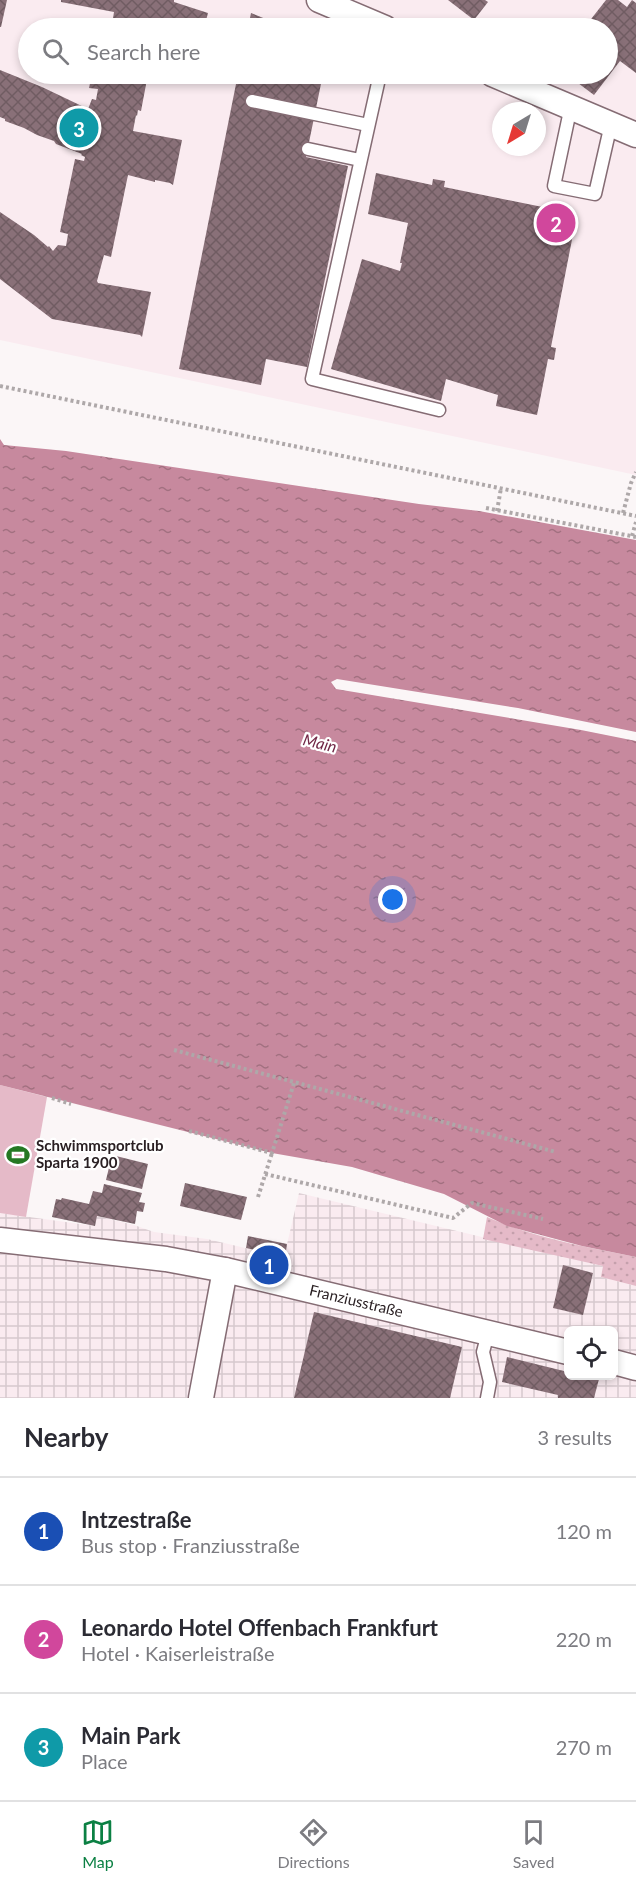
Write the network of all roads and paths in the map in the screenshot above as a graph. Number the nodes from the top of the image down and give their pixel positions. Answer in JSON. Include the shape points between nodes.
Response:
{"nodes":[{"id":1,"x":319,"y":0,"type":"edge"},
{"id":2,"x":361,"y":18,"type":"edge"},
{"id":3,"x":378,"y":84,"type":"edge"},
{"id":4,"x":517,"y":84,"type":"edge"},
{"id":5,"x":252,"y":101,"type":"dead end"},
{"id":6,"x":572,"y":106,"type":"junction"},
{"id":7,"x":610,"y":124,"type":"junction"},
{"id":8,"x":368,"y":125,"type":"junction"},
{"id":9,"x":636,"y":135,"type":"edge"},
{"id":10,"x":308,"y":149,"type":"dead end"},
{"id":11,"x":360,"y":160,"type":"junction"},
{"id":12,"x":0,"y":386,"type":"edge"},
{"id":13,"x":439,"y":410,"type":"dead end"},
{"id":14,"x":636,"y":472,"type":"edge"},
{"id":15,"x":502,"y":488,"type":"junction"},
{"id":16,"x":486,"y":508,"type":"dead end"},
{"id":17,"x":497,"y":511,"type":"junction"},
{"id":18,"x":623,"y":513,"type":"junction"},
{"id":19,"x":636,"y":516,"type":"edge"},
{"id":20,"x":636,"y":522,"type":"edge"},
{"id":21,"x":634,"y":537,"type":"edge"},
{"id":22,"x":174,"y":1050,"type":"dead end"},
{"id":23,"x":294,"y":1083,"type":"junction"},
{"id":24,"x":52,"y":1098,"type":"dead end"},
{"id":25,"x":71,"y":1104,"type":"dead end"},
{"id":26,"x":189,"y":1131,"type":"dead end"},
{"id":27,"x":272,"y":1152,"type":"junction"},
{"id":28,"x":556,"y":1152,"type":"dead end"},
{"id":29,"x":265,"y":1174,"type":"junction"},
{"id":30,"x":258,"y":1197,"type":"dead end"},
{"id":31,"x":543,"y":1219,"type":"dead end"},
{"id":32,"x":0,"y":1240,"type":"edge"},
{"id":33,"x":225,"y":1270,"type":"junction"},
{"id":34,"x":488,"y":1333,"type":"junction"},
{"id":35,"x":564,"y":1351,"type":"edge"},
{"id":36,"x":618,"y":1363,"type":"edge"},
{"id":37,"x":636,"y":1368,"type":"edge"},
{"id":38,"x":201,"y":1398,"type":"edge"},
{"id":39,"x":487,"y":1398,"type":"edge"}],
"edges":[{"from":1,"to":2,"type":"street"},
{"from":3,"to":8,"type":"lane"},
{"from":4,"to":6,"type":"street"},
{"from":5,"to":8,"type":"lane"},
{"from":6,"to":7,"type":"street"},
{"from":6,"to":7,"type":"lane","via":[[554,186],[595,194]]},
{"from":7,"to":9,"type":"street"},
{"from":8,"to":11,"type":"lane"},
{"from":10,"to":11,"type":"lane"},
{"from":11,"to":13,"type":"lane","via":[[312,379]]},
{"from":12,"to":15,"type":"path"},
{"from":14,"to":18,"type":"path"},
{"from":15,"to":17,"type":"path"},
{"from":15,"to":18,"type":"path"},
{"from":16,"to":17,"type":"path"},
{"from":17,"to":21,"type":"path"},
{"from":18,"to":19,"type":"path"},
{"from":20,"to":21,"type":"path"},
{"from":22,"to":23,"type":"path"},
{"from":23,"to":27,"type":"path"},
{"from":23,"to":28,"type":"path"},
{"from":24,"to":25,"type":"path"},
{"from":26,"to":27,"type":"path"},
{"from":27,"to":29,"type":"path"},
{"from":29,"to":30,"type":"path"},
{"from":29,"to":31,"type":"path","via":[[453,1218],[472,1203]]},
{"from":32,"to":33,"type":"street","name":"Franziusstraße","via":[[166,1259]]},
{"from":33,"to":34,"type":"street","name":"Franziusstraße"},
{"from":33,"to":38,"type":"street"},
{"from":34,"to":35,"type":"street","name":"Franziusstraße"},
{"from":34,"to":39,"type":"lane","via":[[483,1352],[490,1382]]},
{"from":36,"to":37,"type":"street"}]}
